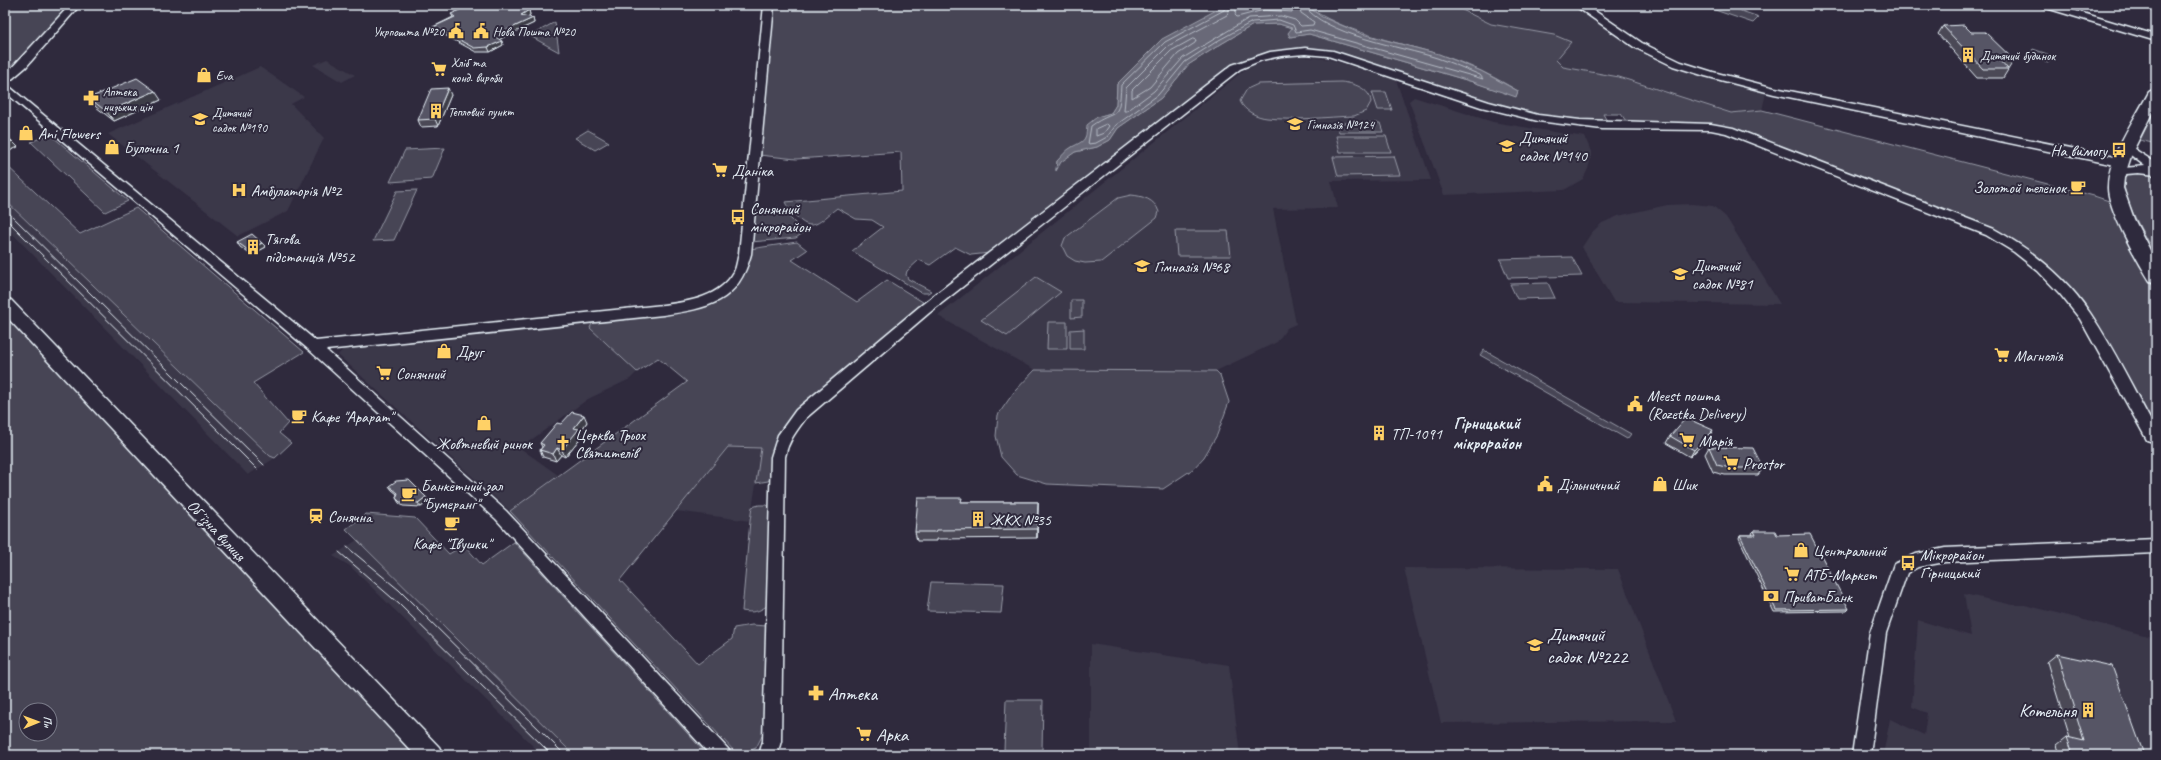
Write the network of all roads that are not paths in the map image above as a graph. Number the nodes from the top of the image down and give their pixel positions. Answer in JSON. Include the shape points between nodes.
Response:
{"nodes":[{"id":1,"x":75,"y":5,"type":"edge"},
{"id":2,"x":769,"y":5,"type":"edge"},
{"id":3,"x":1579,"y":5,"type":"edge"},
{"id":4,"x":2046,"y":5,"type":"edge"},
{"id":5,"x":2156,"y":38,"type":"edge"},
{"id":6,"x":5,"y":81,"type":"edge"},
{"id":7,"x":5,"y":87,"type":"edge"},
{"id":8,"x":2156,"y":92,"type":"edge"},
{"id":9,"x":2128,"y":148,"type":"junction"},
{"id":10,"x":2119,"y":167,"type":"junction"},
{"id":11,"x":2156,"y":167,"type":"edge"},
{"id":12,"x":2156,"y":171,"type":"edge"},
{"id":13,"x":2156,"y":277,"type":"edge"},
{"id":14,"x":5,"y":304,"type":"edge"},
{"id":15,"x":313,"y":346,"type":"junction"},
{"id":16,"x":2156,"y":436,"type":"edge"},
{"id":17,"x":2156,"y":546,"type":"edge"},
{"id":18,"x":431,"y":755,"type":"edge"},
{"id":19,"x":722,"y":755,"type":"edge"},
{"id":20,"x":768,"y":755,"type":"edge"},
{"id":21,"x":1861,"y":755,"type":"edge"}],
"edges":[{"from":1,"to":6,"type":"street"},
{"from":2,"to":15,"type":"street","via":[[745,254],[740,273],[721,293],[712,299],[687,307]]},
{"from":3,"to":10,"type":"street","via":[[1638,45],[1677,64],[1708,74],[1774,91]]},
{"from":4,"to":5,"type":"street"},
{"from":7,"to":15,"type":"street"},
{"from":8,"to":9,"type":"main road"},
{"from":9,"to":10,"type":"main road"},
{"from":9,"to":11,"type":"street","via":[[2143,161]]},
{"from":10,"to":12,"type":"street"},
{"from":10,"to":13,"type":"main road","via":[[2115,189],[2119,203]]},
{"from":14,"to":18,"type":"main road","name":"Обʼїзна вулиця"},
{"from":15,"to":19,"type":"street","via":[[501,515]]},
{"from":16,"to":20,"type":"street","via":[[2152,436],[2074,302],[2030,256],[1990,232],[1729,130],[1711,127],[1591,124],[1539,118],[1487,104],[1329,53],[1273,53],[1236,67],[932,303],[801,414],[787,432],[778,457],[772,741]]},
{"from":17,"to":21,"type":"street","via":[[1945,555],[1908,563],[1900,569],[1878,633]]}]}
